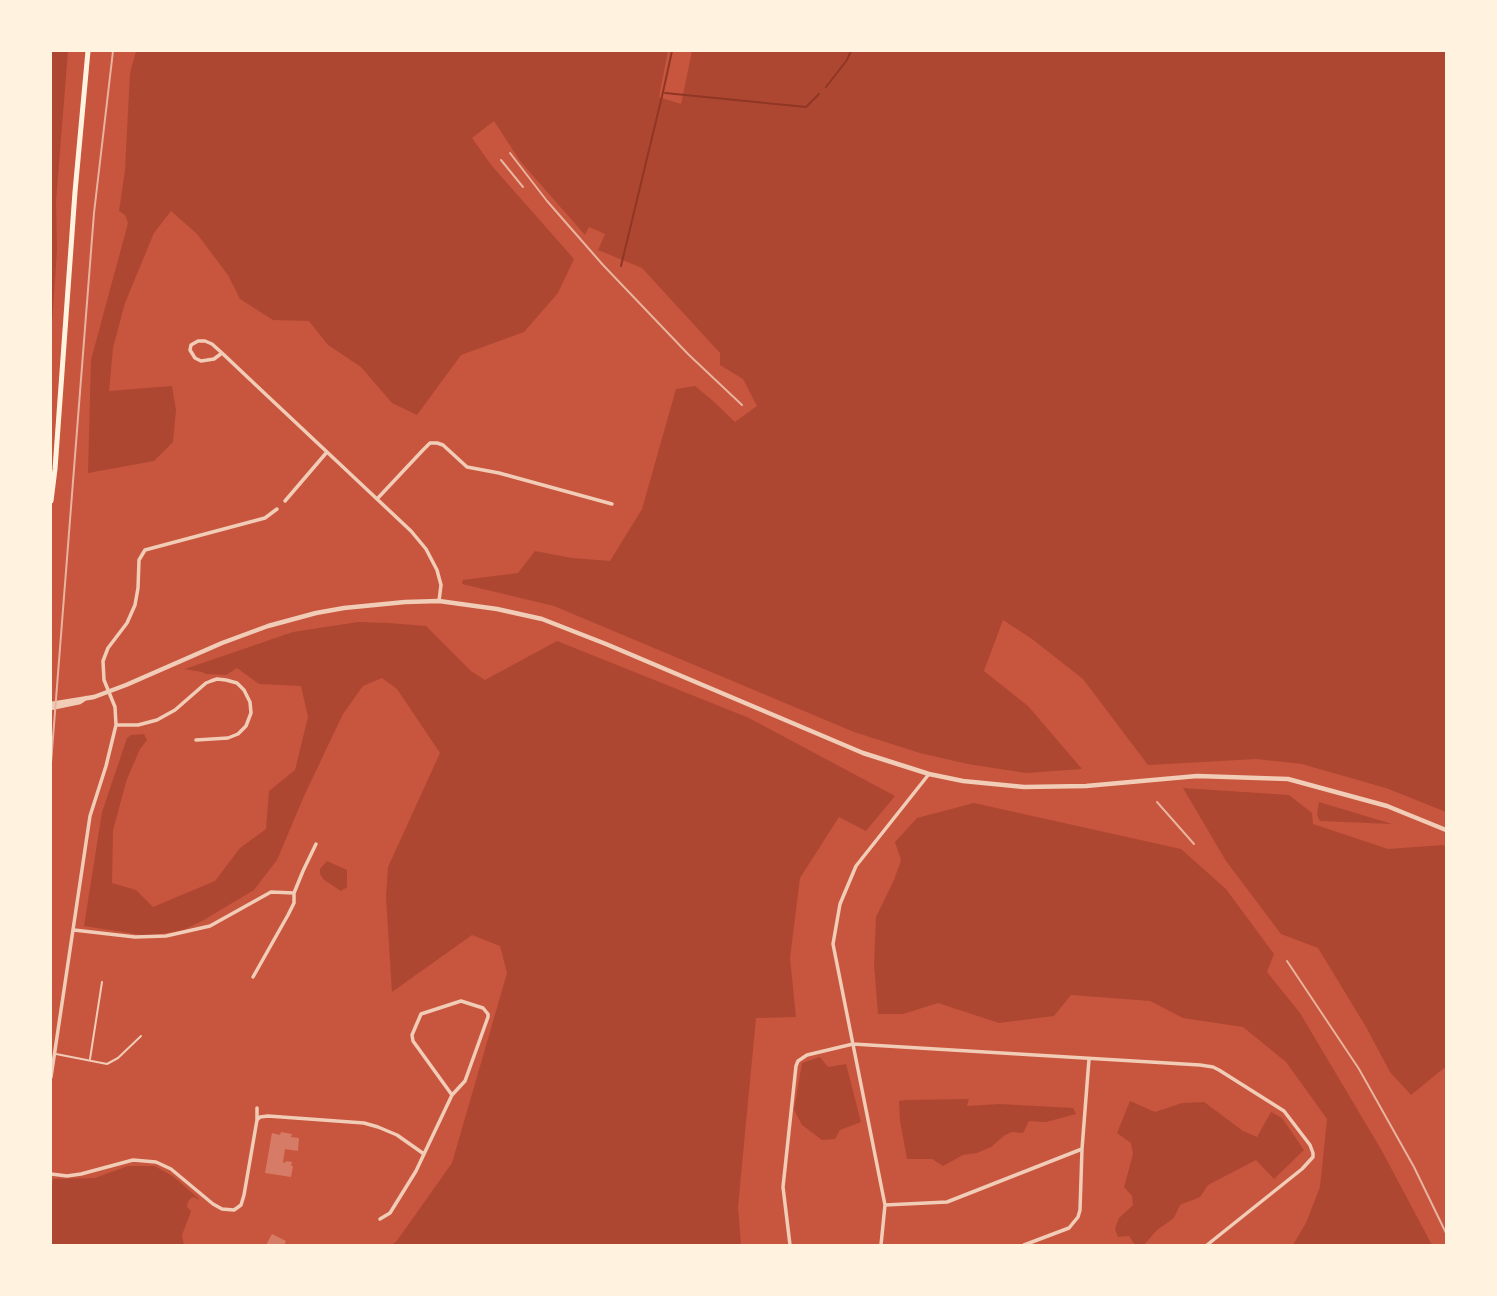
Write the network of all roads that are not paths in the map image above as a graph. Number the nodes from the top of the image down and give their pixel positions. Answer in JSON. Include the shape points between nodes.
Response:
{"nodes":[{"id":1,"x":88,"y":51,"type":"edge"},
{"id":2,"x":222,"y":353,"type":"junction"},
{"id":3,"x":327,"y":452,"type":"junction"},
{"id":4,"x":377,"y":499,"type":"junction"},
{"id":5,"x":285,"y":500,"type":"dead end"},
{"id":6,"x":51,"y":501,"type":"edge"},
{"id":7,"x":612,"y":504,"type":"dead end"},
{"id":8,"x":277,"y":509,"type":"dead end"},
{"id":9,"x":439,"y":601,"type":"junction"},
{"id":10,"x":108,"y":691,"type":"junction"},
{"id":11,"x":51,"y":706,"type":"edge"},
{"id":12,"x":116,"y":724,"type":"junction"},
{"id":13,"x":195,"y":740,"type":"dead end"},
{"id":14,"x":929,"y":774,"type":"junction"},
{"id":15,"x":1446,"y":830,"type":"edge"},
{"id":16,"x":316,"y":844,"type":"dead end"},
{"id":17,"x":294,"y":893,"type":"junction"},
{"id":18,"x":74,"y":930,"type":"junction"},
{"id":19,"x":253,"y":977,"type":"dead end"},
{"id":20,"x":102,"y":982,"type":"dead end"},
{"id":21,"x":141,"y":1036,"type":"dead end"},
{"id":22,"x":853,"y":1044,"type":"junction"},
{"id":23,"x":55,"y":1054,"type":"junction"},
{"id":24,"x":1088,"y":1059,"type":"junction"},
{"id":25,"x":90,"y":1060,"type":"junction"},
{"id":26,"x":51,"y":1077,"type":"edge"},
{"id":27,"x":452,"y":1095,"type":"junction"},
{"id":28,"x":257,"y":1108,"type":"dead end"},
{"id":29,"x":257,"y":1120,"type":"junction"},
{"id":30,"x":1082,"y":1149,"type":"junction"},
{"id":31,"x":424,"y":1154,"type":"junction"},
{"id":32,"x":51,"y":1174,"type":"edge"},
{"id":33,"x":885,"y":1205,"type":"junction"},
{"id":34,"x":380,"y":1219,"type":"dead end"},
{"id":35,"x":790,"y":1245,"type":"edge"},
{"id":36,"x":881,"y":1245,"type":"edge"},
{"id":37,"x":1024,"y":1245,"type":"edge"},
{"id":38,"x":1207,"y":1245,"type":"edge"}],
"edges":[{"from":1,"to":6,"type":"main road"},
{"from":2,"to":2,"type":"street","via":[[205,341],[191,345],[191,354],[201,361]]},
{"from":2,"to":3,"type":"street"},
{"from":3,"to":4,"type":"street"},
{"from":3,"to":5,"type":"street"},
{"from":4,"to":7,"type":"street","via":[[430,443],[437,443],[467,467]]},
{"from":4,"to":9,"type":"street","via":[[426,550],[441,585]]},
{"from":8,"to":10,"type":"street","via":[[265,518],[141,554],[135,606],[103,661]]},
{"from":9,"to":10,"type":"street","via":[[344,608],[268,626]]},
{"from":9,"to":14,"type":"street","via":[[542,619],[863,753]]},
{"from":10,"to":11,"type":"street","via":[[80,702]]},
{"from":10,"to":12,"type":"street"},
{"from":12,"to":13,"type":"street","via":[[157,720],[217,679],[244,690],[251,713],[246,726],[228,738]]},
{"from":12,"to":18,"type":"street","via":[[90,816]]},
{"from":14,"to":15,"type":"street","via":[[1024,787],[1197,776],[1288,779],[1387,806]]},
{"from":14,"to":22,"type":"street","via":[[856,866],[840,904],[833,944]]},
{"from":16,"to":17,"type":"street"},
{"from":17,"to":18,"type":"street","via":[[271,892],[210,926],[166,936]]},
{"from":17,"to":19,"type":"street","via":[[294,903]]},
{"from":18,"to":23,"type":"street"},
{"from":20,"to":25,"type":"lane"},
{"from":21,"to":25,"type":"lane","via":[[114,1062]]},
{"from":22,"to":24,"type":"street"},
{"from":22,"to":33,"type":"street"},
{"from":22,"to":35,"type":"street","via":[[807,1055],[796,1066],[783,1187]]},
{"from":23,"to":25,"type":"lane"},
{"from":23,"to":26,"type":"street"},
{"from":24,"to":30,"type":"street"},
{"from":24,"to":38,"type":"street","via":[[1213,1067],[1284,1111],[1302,1133],[1313,1153],[1311,1161]]},
{"from":27,"to":27,"type":"street","via":[[465,1082],[488,1017],[483,1008],[461,1001],[421,1014],[412,1035]]},
{"from":27,"to":31,"type":"street"},
{"from":28,"to":29,"type":"street"},
{"from":29,"to":31,"type":"street","via":[[268,1116],[378,1126]]},
{"from":29,"to":32,"type":"street","via":[[244,1195],[234,1210],[213,1205],[156,1162],[133,1160],[81,1174]]},
{"from":30,"to":33,"type":"street","via":[[947,1202]]},
{"from":30,"to":37,"type":"street","via":[[1078,1217],[1069,1228]]},
{"from":31,"to":34,"type":"street","via":[[390,1213]]},
{"from":33,"to":36,"type":"street"}]}
